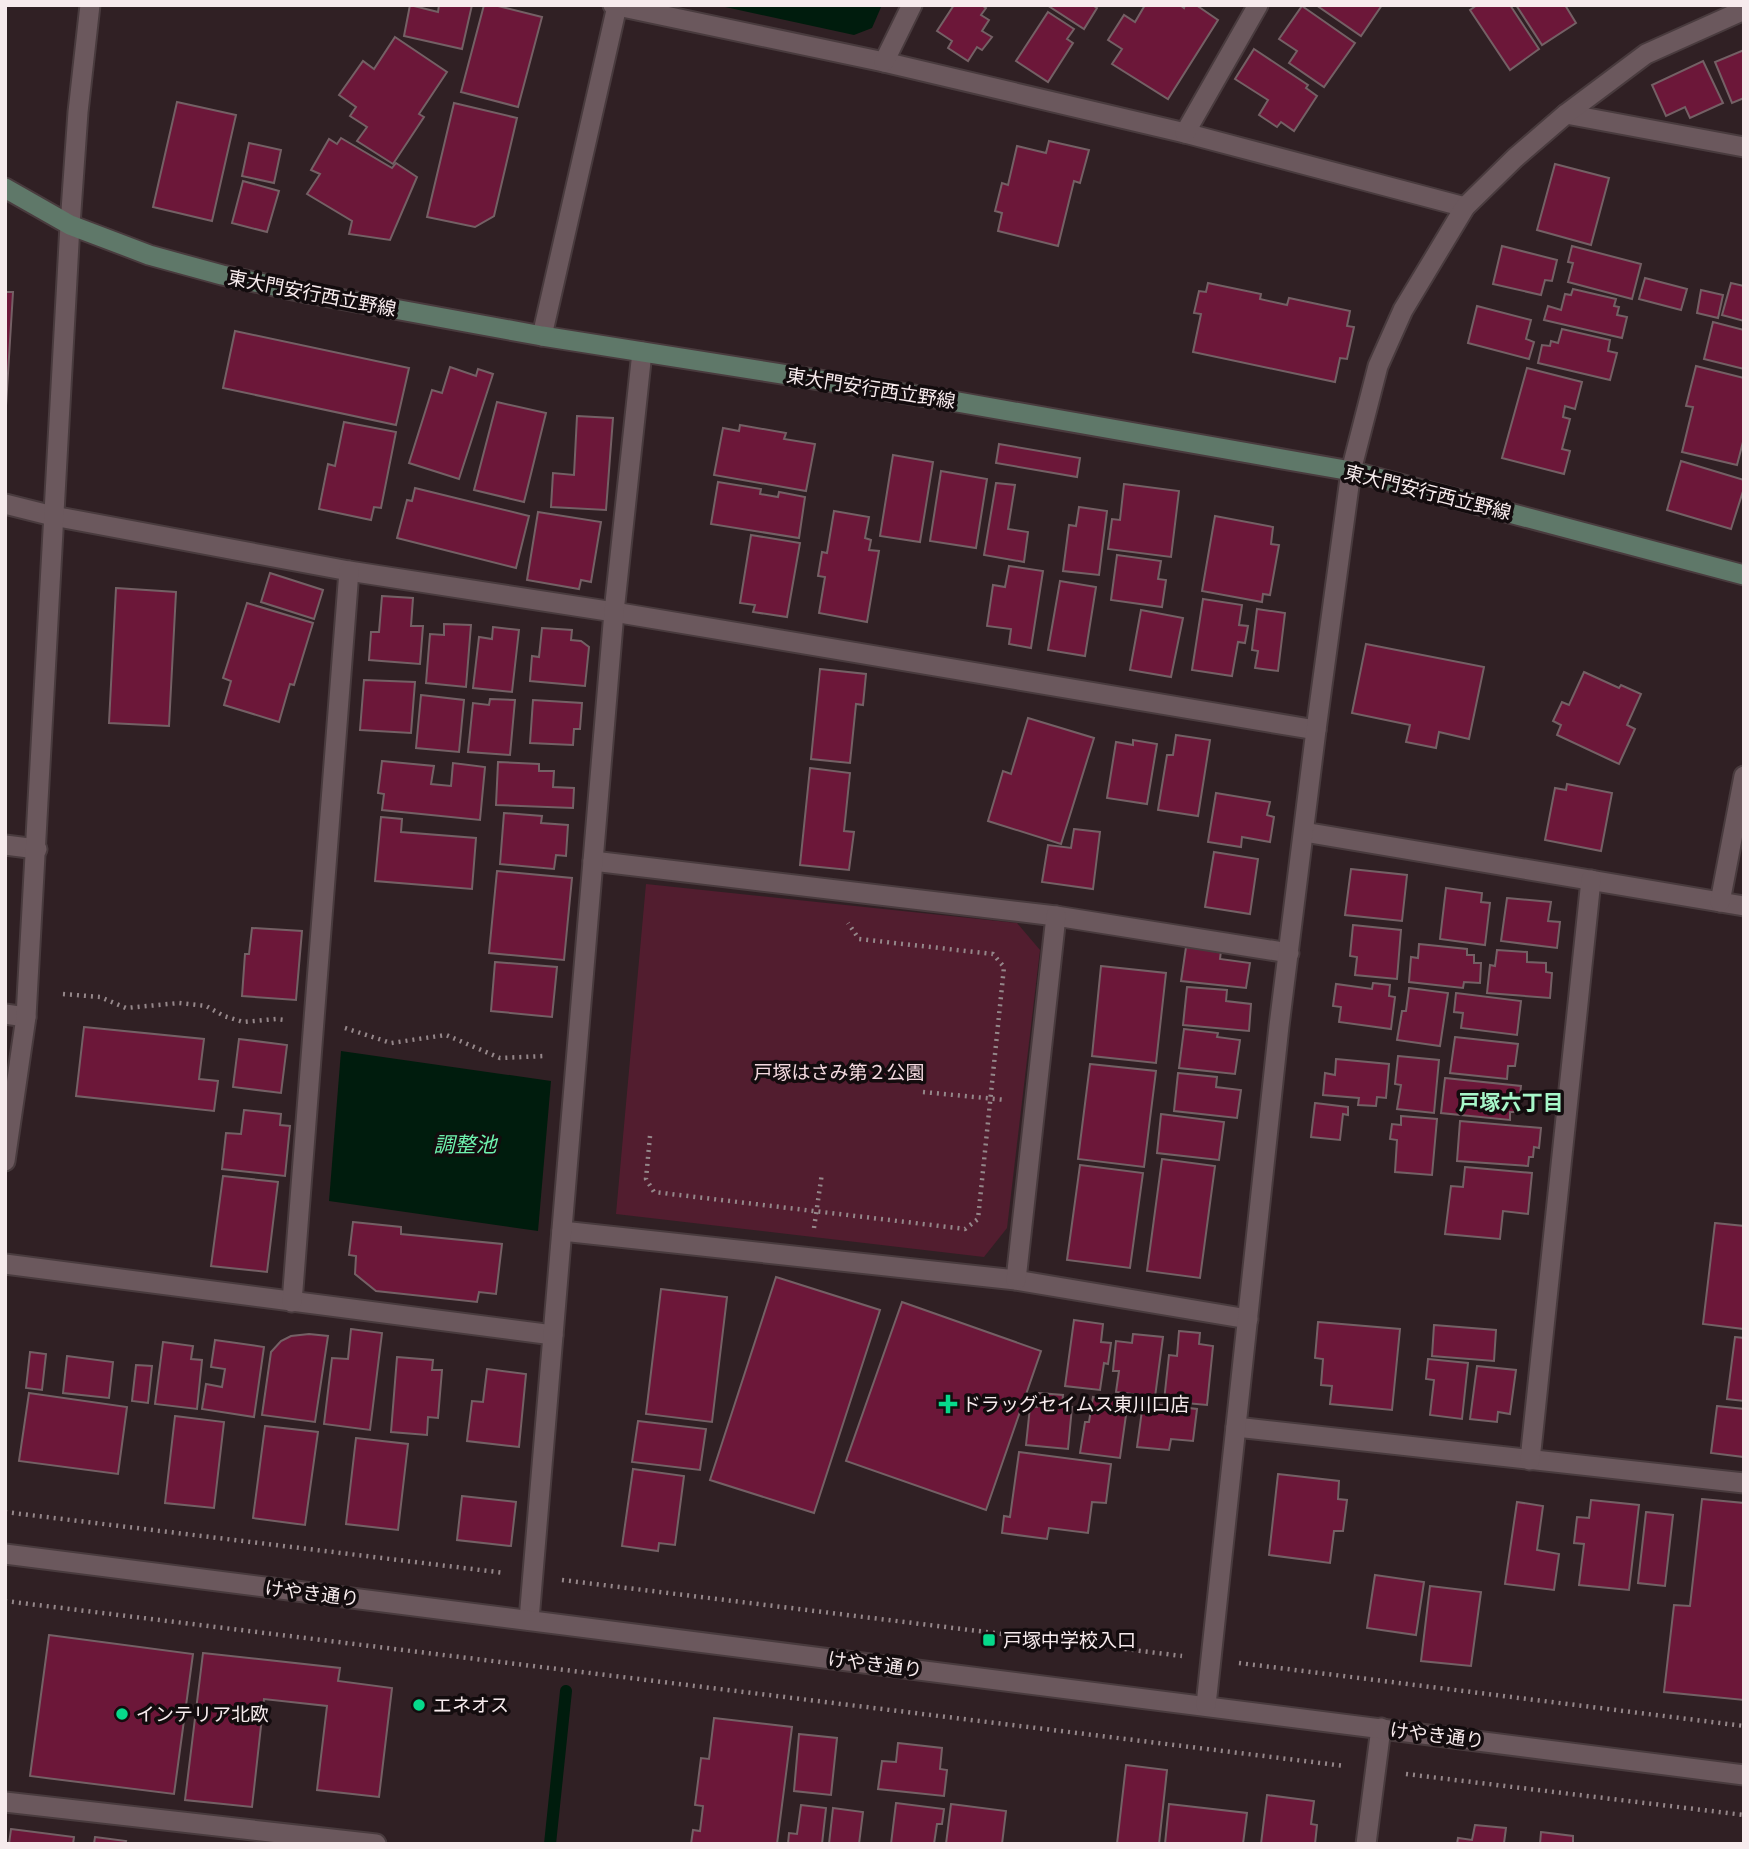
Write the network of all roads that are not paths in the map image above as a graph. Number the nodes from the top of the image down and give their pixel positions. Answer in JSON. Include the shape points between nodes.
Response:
{"nodes":[{"id":1,"x":90,"y":5,"type":"edge"},
{"id":2,"x":912,"y":5,"type":"edge"},
{"id":3,"x":1258,"y":5,"type":"edge"},
{"id":4,"x":615,"y":6,"type":"edge"},
{"id":5,"x":1744,"y":10,"type":"edge"},
{"id":6,"x":884,"y":62,"type":"junction"},
{"id":7,"x":1566,"y":114,"type":"junction"},
{"id":8,"x":1185,"y":133,"type":"junction"},
{"id":9,"x":1744,"y":147,"type":"edge"},
{"id":10,"x":5,"y":188,"type":"edge"},
{"id":11,"x":1465,"y":207,"type":"junction"},
{"id":12,"x":70,"y":225,"type":"junction"},
{"id":13,"x":542,"y":336,"type":"junction"},
{"id":14,"x":642,"y":352,"type":"junction"},
{"id":15,"x":1351,"y":471,"type":"junction"},
{"id":16,"x":5,"y":504,"type":"edge"},
{"id":17,"x":53,"y":516,"type":"junction"},
{"id":18,"x":349,"y":571,"type":"junction"},
{"id":19,"x":1744,"y":575,"type":"edge"},
{"id":20,"x":614,"y":612,"type":"junction"},
{"id":21,"x":1316,"y":730,"type":"junction"},
{"id":22,"x":1744,"y":776,"type":"edge"},
{"id":23,"x":1304,"y":832,"type":"junction"},
{"id":24,"x":5,"y":845,"type":"edge"},
{"id":25,"x":37,"y":849,"type":"junction"},
{"id":26,"x":593,"y":861,"type":"junction"},
{"id":27,"x":1591,"y":880,"type":"junction"},
{"id":28,"x":1720,"y":902,"type":"junction"},
{"id":29,"x":1744,"y":906,"type":"edge"},
{"id":30,"x":1056,"y":916,"type":"junction"},
{"id":31,"x":1289,"y":953,"type":"junction"},
{"id":32,"x":5,"y":1014,"type":"edge"},
{"id":33,"x":26,"y":1017,"type":"junction"},
{"id":34,"x":5,"y":1161,"type":"edge"},
{"id":35,"x":562,"y":1231,"type":"junction"},
{"id":36,"x":5,"y":1264,"type":"edge"},
{"id":37,"x":1016,"y":1280,"type":"junction"},
{"id":38,"x":292,"y":1302,"type":"junction"},
{"id":39,"x":1248,"y":1319,"type":"junction"},
{"id":40,"x":553,"y":1335,"type":"junction"},
{"id":41,"x":1236,"y":1427,"type":"junction"},
{"id":42,"x":1530,"y":1460,"type":"junction"},
{"id":43,"x":1744,"y":1483,"type":"edge"},
{"id":44,"x":5,"y":1554,"type":"edge"},
{"id":45,"x":529,"y":1620,"type":"junction"},
{"id":46,"x":1206,"y":1706,"type":"junction"},
{"id":47,"x":1381,"y":1728,"type":"junction"},
{"id":48,"x":1744,"y":1775,"type":"edge"},
{"id":49,"x":5,"y":1802,"type":"edge"},
{"id":50,"x":228,"y":1836,"type":"edge"},
{"id":51,"x":376,"y":1844,"type":"edge"},
{"id":52,"x":1366,"y":1844,"type":"edge"}],
"edges":[{"from":1,"to":12,"type":"street"},
{"from":2,"to":6,"type":"street"},
{"from":3,"to":8,"type":"street"},
{"from":4,"to":6,"type":"street"},
{"from":4,"to":13,"type":"street"},
{"from":5,"to":7,"type":"street","via":[[1646,54]]},
{"from":6,"to":8,"type":"street"},
{"from":7,"to":9,"type":"street"},
{"from":7,"to":11,"type":"street"},
{"from":8,"to":11,"type":"street"},
{"from":10,"to":12,"type":"main road","name":"東大門安行西立野線"},
{"from":11,"to":15,"type":"street","via":[[1403,310],[1378,366]]},
{"from":12,"to":13,"type":"main road","name":"東大門安行西立野線","via":[[149,255],[222,275]]},
{"from":12,"to":17,"type":"street"},
{"from":13,"to":14,"type":"main road","name":"東大門安行西立野線"},
{"from":14,"to":15,"type":"main road","name":"東大門安行西立野線"},
{"from":14,"to":20,"type":"street"},
{"from":15,"to":19,"type":"main road","name":"東大門安行西立野線"},
{"from":15,"to":21,"type":"street"},
{"from":16,"to":17,"type":"street"},
{"from":17,"to":18,"type":"street"},
{"from":17,"to":25,"type":"street"},
{"from":18,"to":20,"type":"street"},
{"from":18,"to":38,"type":"street"},
{"from":20,"to":21,"type":"street"},
{"from":20,"to":26,"type":"street"},
{"from":21,"to":23,"type":"street"},
{"from":22,"to":28,"type":"street"},
{"from":23,"to":27,"type":"street"},
{"from":23,"to":31,"type":"street"},
{"from":24,"to":25,"type":"street"},
{"from":25,"to":33,"type":"street"},
{"from":26,"to":30,"type":"street"},
{"from":26,"to":35,"type":"street"},
{"from":27,"to":28,"type":"street"},
{"from":27,"to":42,"type":"street"},
{"from":28,"to":29,"type":"street"},
{"from":30,"to":31,"type":"street"},
{"from":30,"to":37,"type":"street"},
{"from":31,"to":39,"type":"street"},
{"from":32,"to":33,"type":"street"},
{"from":33,"to":34,"type":"street"},
{"from":35,"to":37,"type":"street"},
{"from":35,"to":40,"type":"street"},
{"from":36,"to":38,"type":"street"},
{"from":37,"to":39,"type":"street"},
{"from":38,"to":40,"type":"street"},
{"from":39,"to":41,"type":"street"},
{"from":40,"to":45,"type":"street"},
{"from":41,"to":42,"type":"street"},
{"from":41,"to":46,"type":"street"},
{"from":42,"to":43,"type":"street"},
{"from":44,"to":45,"type":"street","name":"けやき通り"},
{"from":45,"to":46,"type":"street","name":"けやき通り"},
{"from":46,"to":47,"type":"street","name":"けやき通り"},
{"from":47,"to":48,"type":"street","name":"けやき通り"},
{"from":47,"to":52,"type":"street"},
{"from":49,"to":50,"type":"street"},
{"from":50,"to":51,"type":"street"}]}
